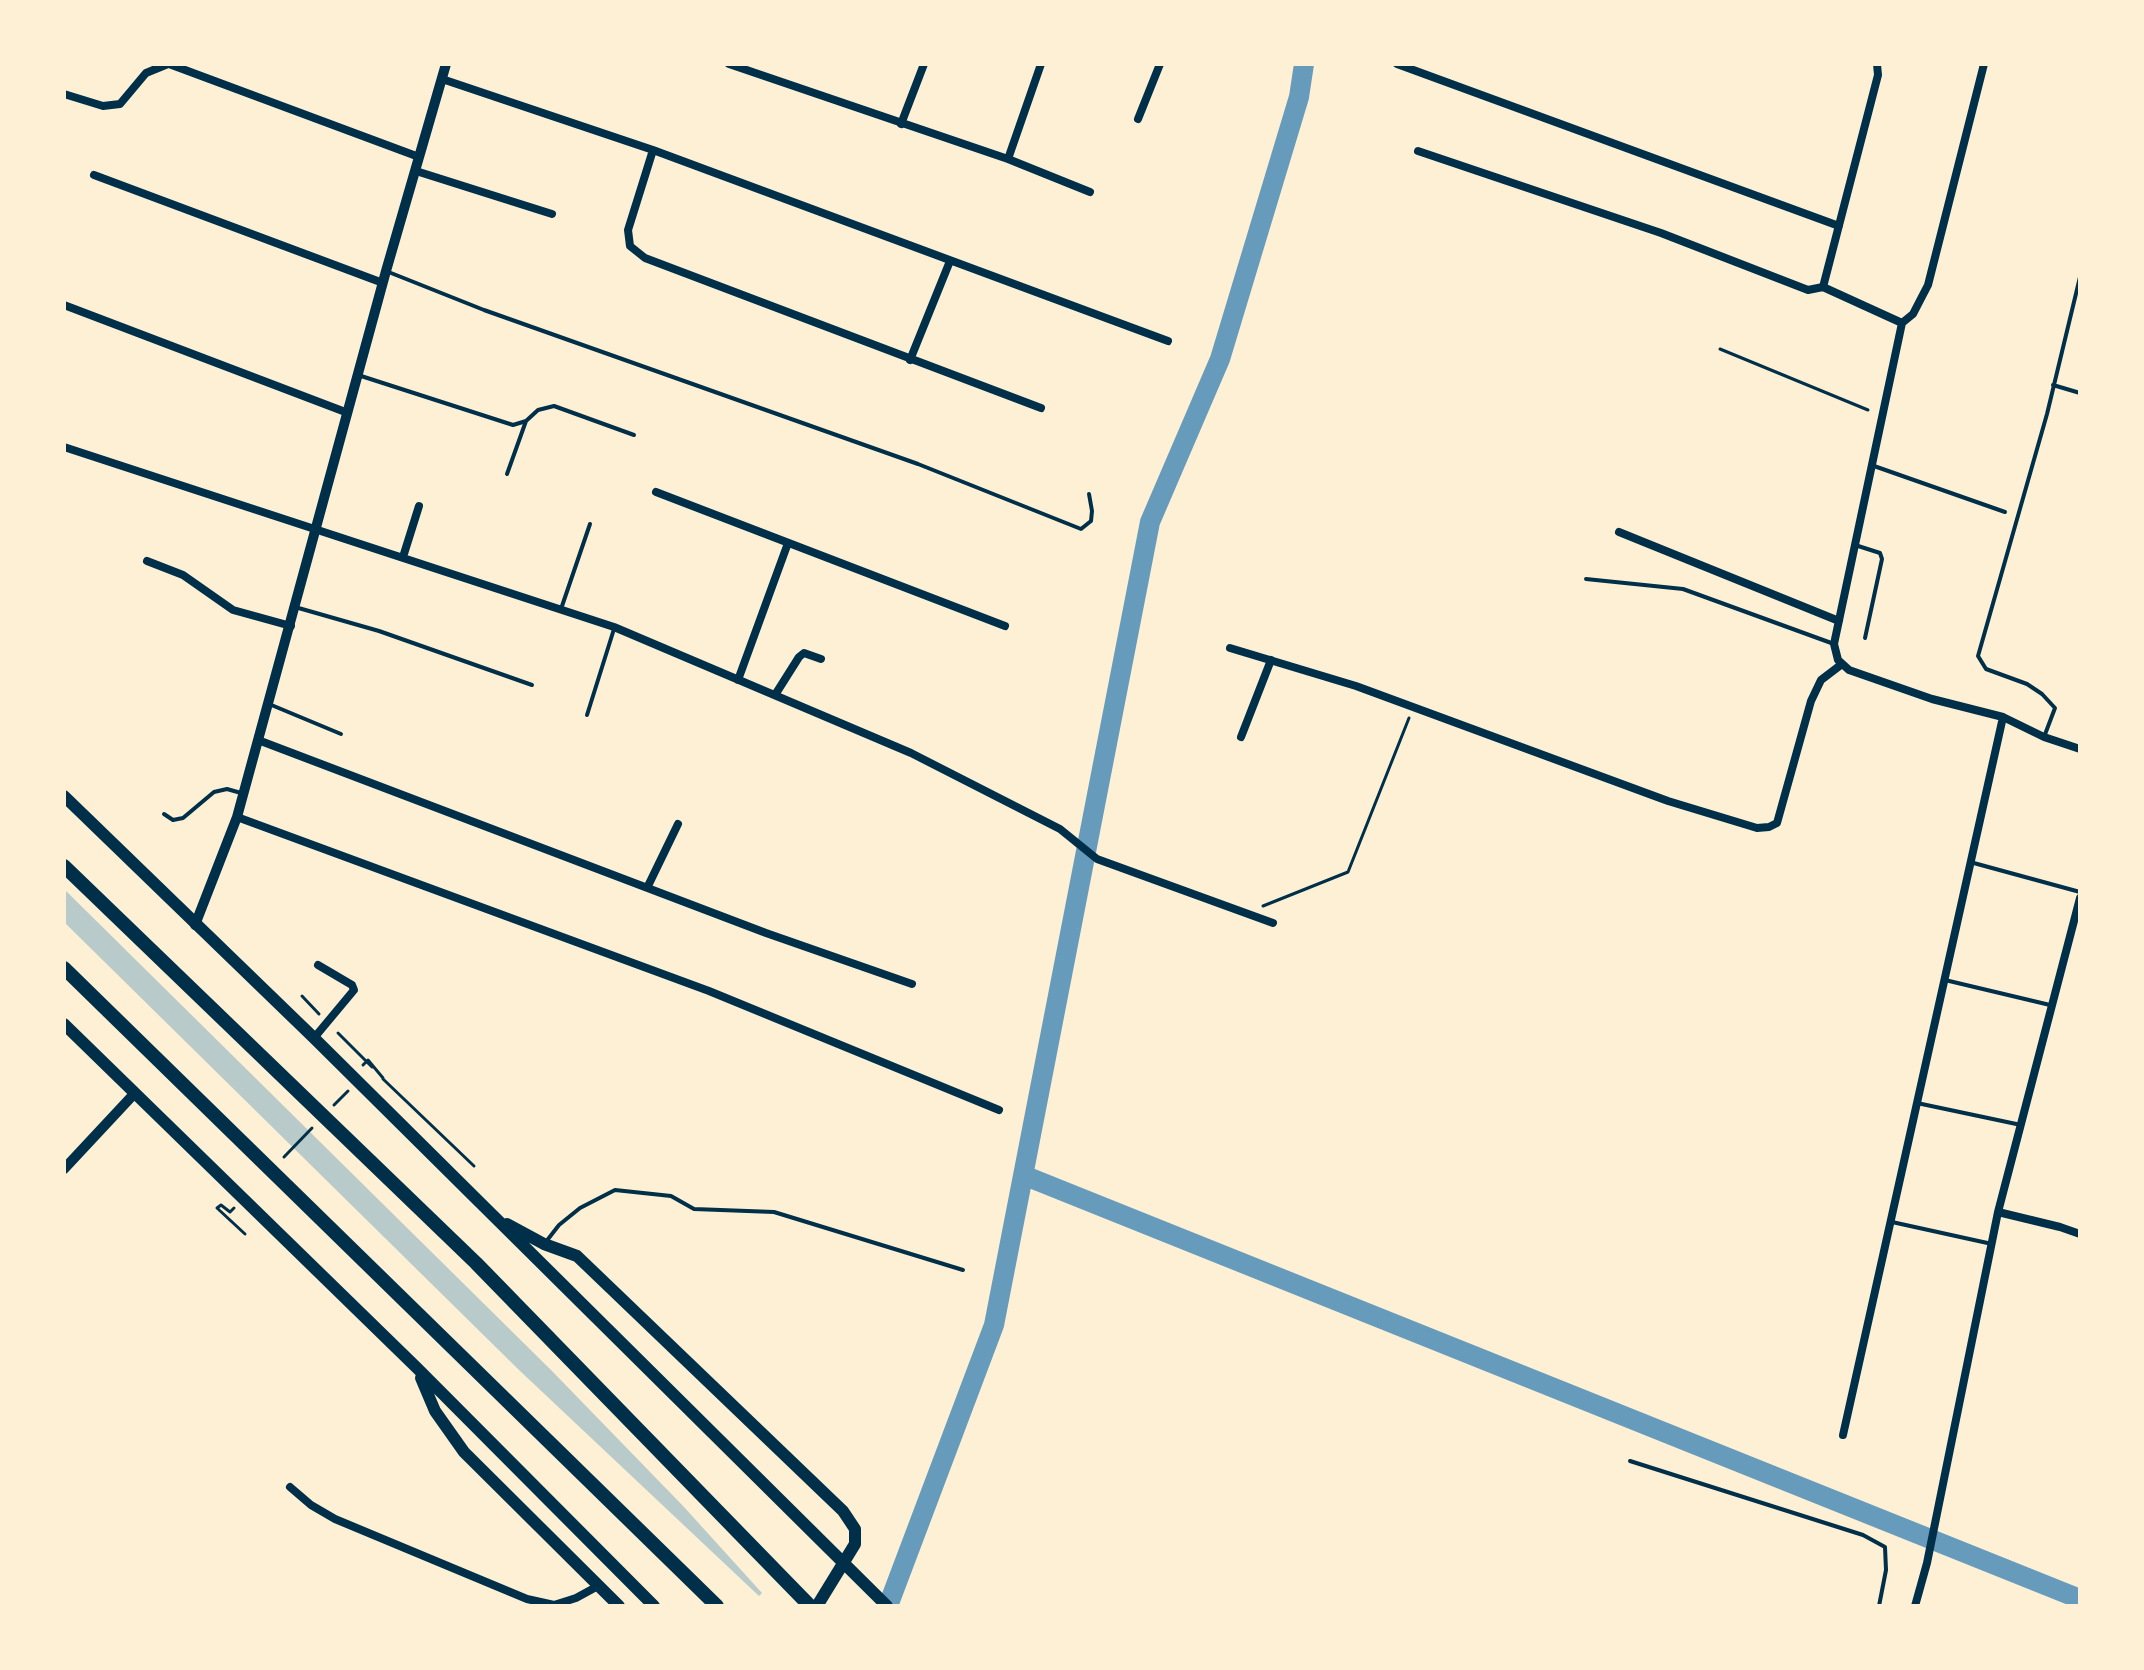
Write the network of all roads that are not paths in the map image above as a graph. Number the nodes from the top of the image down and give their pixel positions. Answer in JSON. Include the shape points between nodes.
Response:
{"nodes":[{"id":1,"x":168,"y":64,"type":"edge"},
{"id":2,"x":200,"y":64,"type":"edge"},
{"id":3,"x":446,"y":64,"type":"edge"},
{"id":4,"x":729,"y":64,"type":"edge"},
{"id":5,"x":924,"y":64,"type":"edge"},
{"id":6,"x":1041,"y":64,"type":"edge"},
{"id":7,"x":1160,"y":64,"type":"edge"},
{"id":8,"x":1397,"y":64,"type":"edge"},
{"id":9,"x":1877,"y":64,"type":"edge"},
{"id":10,"x":1984,"y":64,"type":"edge"},
{"id":11,"x":195,"y":74,"type":"junction"},
{"id":12,"x":442,"y":79,"type":"junction"},
{"id":13,"x":64,"y":94,"type":"edge"},
{"id":14,"x":1138,"y":119,"type":"dead end"},
{"id":15,"x":901,"y":124,"type":"junction"},
{"id":16,"x":653,"y":150,"type":"junction"},
{"id":17,"x":1418,"y":151,"type":"dead end"},
{"id":18,"x":419,"y":157,"type":"junction"},
{"id":19,"x":1008,"y":159,"type":"junction"},
{"id":20,"x":416,"y":171,"type":"junction"},
{"id":21,"x":94,"y":175,"type":"dead end"},
{"id":22,"x":1090,"y":192,"type":"dead end"},
{"id":23,"x":552,"y":214,"type":"dead end"},
{"id":24,"x":1839,"y":226,"type":"junction"},
{"id":25,"x":950,"y":261,"type":"junction"},
{"id":26,"x":386,"y":271,"type":"junction"},
{"id":27,"x":2080,"y":277,"type":"edge"},
{"id":28,"x":383,"y":283,"type":"junction"},
{"id":29,"x":1823,"y":287,"type":"junction"},
{"id":30,"x":64,"y":305,"type":"edge"},
{"id":31,"x":1902,"y":323,"type":"junction"},
{"id":32,"x":1168,"y":341,"type":"dead end"},
{"id":33,"x":910,"y":360,"type":"junction"},
{"id":34,"x":358,"y":375,"type":"junction"},
{"id":35,"x":2053,"y":385,"type":"junction"},
{"id":36,"x":2080,"y":393,"type":"edge"},
{"id":37,"x":1041,"y":408,"type":"dead end"},
{"id":38,"x":348,"y":413,"type":"junction"},
{"id":39,"x":526,"y":421,"type":"junction"},
{"id":40,"x":634,"y":435,"type":"dead end"},
{"id":41,"x":64,"y":447,"type":"edge"},
{"id":42,"x":1872,"y":465,"type":"junction"},
{"id":43,"x":507,"y":474,"type":"dead end"},
{"id":44,"x":656,"y":492,"type":"dead end"},
{"id":45,"x":1089,"y":494,"type":"dead end"},
{"id":46,"x":419,"y":506,"type":"dead end"},
{"id":47,"x":2005,"y":512,"type":"dead end"},
{"id":48,"x":590,"y":524,"type":"dead end"},
{"id":49,"x":317,"y":528,"type":"junction"},
{"id":50,"x":1619,"y":532,"type":"dead end"},
{"id":51,"x":788,"y":543,"type":"junction"},
{"id":52,"x":1855,"y":545,"type":"junction"},
{"id":53,"x":403,"y":557,"type":"junction"},
{"id":54,"x":147,"y":561,"type":"dead end"},
{"id":55,"x":1586,"y":579,"type":"dead end"},
{"id":56,"x":295,"y":607,"type":"junction"},
{"id":57,"x":560,"y":610,"type":"junction"},
{"id":58,"x":1839,"y":621,"type":"junction"},
{"id":59,"x":291,"y":626,"type":"junction"},
{"id":60,"x":1005,"y":626,"type":"dead end"},
{"id":61,"x":614,"y":627,"type":"junction"},
{"id":62,"x":1865,"y":638,"type":"dead end"},
{"id":63,"x":1834,"y":644,"type":"junction"},
{"id":64,"x":1230,"y":648,"type":"dead end"},
{"id":65,"x":821,"y":659,"type":"dead end"},
{"id":66,"x":1271,"y":660,"type":"junction"},
{"id":67,"x":1842,"y":664,"type":"junction"},
{"id":68,"x":738,"y":680,"type":"junction"},
{"id":69,"x":532,"y":685,"type":"dead end"},
{"id":70,"x":775,"y":695,"type":"junction"},
{"id":71,"x":268,"y":704,"type":"junction"},
{"id":72,"x":587,"y":715,"type":"dead end"},
{"id":73,"x":2003,"y":717,"type":"junction"},
{"id":74,"x":341,"y":734,"type":"dead end"},
{"id":75,"x":1241,"y":737,"type":"dead end"},
{"id":76,"x":2044,"y":737,"type":"junction"},
{"id":77,"x":258,"y":740,"type":"junction"},
{"id":78,"x":2080,"y":749,"type":"edge"},
{"id":79,"x":243,"y":794,"type":"junction"},
{"id":80,"x":64,"y":796,"type":"edge"},
{"id":81,"x":164,"y":814,"type":"dead end"},
{"id":82,"x":237,"y":817,"type":"junction"},
{"id":83,"x":678,"y":824,"type":"dead end"},
{"id":84,"x":1970,"y":862,"type":"junction"},
{"id":85,"x":64,"y":866,"type":"edge"},
{"id":86,"x":648,"y":886,"type":"junction"},
{"id":87,"x":2080,"y":892,"type":"edge"},
{"id":88,"x":2080,"y":898,"type":"edge"},
{"id":89,"x":1273,"y":923,"type":"dead end"},
{"id":90,"x":195,"y":925,"type":"junction"},
{"id":91,"x":318,"y":965,"type":"dead end"},
{"id":92,"x":64,"y":968,"type":"edge"},
{"id":93,"x":1944,"y":980,"type":"junction"},
{"id":94,"x":912,"y":984,"type":"dead end"},
{"id":95,"x":2052,"y":1005,"type":"junction"},
{"id":96,"x":64,"y":1024,"type":"edge"},
{"id":97,"x":314,"y":1038,"type":"junction"},
{"id":98,"x":134,"y":1094,"type":"junction"},
{"id":99,"x":1917,"y":1103,"type":"junction"},
{"id":100,"x":999,"y":1110,"type":"dead end"},
{"id":101,"x":2021,"y":1125,"type":"junction"},
{"id":102,"x":64,"y":1169,"type":"edge"},
{"id":103,"x":1998,"y":1212,"type":"junction"},
{"id":104,"x":494,"y":1217,"type":"junction"},
{"id":105,"x":1890,"y":1222,"type":"junction"},
{"id":106,"x":2080,"y":1234,"type":"edge"},
{"id":107,"x":544,"y":1244,"type":"junction"},
{"id":108,"x":1992,"y":1244,"type":"junction"},
{"id":109,"x":963,"y":1270,"type":"dead end"},
{"id":110,"x":418,"y":1369,"type":"junction"},
{"id":111,"x":1843,"y":1435,"type":"dead end"},
{"id":112,"x":1630,"y":1461,"type":"dead end"},
{"id":113,"x":290,"y":1487,"type":"dead end"},
{"id":114,"x":598,"y":1586,"type":"junction"},
{"id":115,"x":619,"y":1606,"type":"edge"},
{"id":116,"x":654,"y":1606,"type":"edge"},
{"id":117,"x":717,"y":1606,"type":"edge"},
{"id":118,"x":810,"y":1606,"type":"edge"},
{"id":119,"x":817,"y":1606,"type":"edge"},
{"id":120,"x":887,"y":1606,"type":"edge"},
{"id":121,"x":1879,"y":1606,"type":"edge"},
{"id":122,"x":1915,"y":1606,"type":"edge"}],
"edges":[{"from":1,"to":11,"type":"street"},
{"from":1,"to":13,"type":"street","via":[[146,73],[120,104],[103,106]]},
{"from":2,"to":11,"type":"lane"},
{"from":3,"to":12,"type":"street"},
{"from":4,"to":15,"type":"street"},
{"from":5,"to":15,"type":"street"},
{"from":6,"to":19,"type":"street"},
{"from":7,"to":14,"type":"street"},
{"from":8,"to":24,"type":"street"},
{"from":9,"to":24,"type":"street"},
{"from":10,"to":31,"type":"street","via":[[1928,285]]},
{"from":11,"to":18,"type":"street"},
{"from":12,"to":16,"type":"street"},
{"from":12,"to":18,"type":"street"},
{"from":15,"to":19,"type":"street"},
{"from":16,"to":25,"type":"street"},
{"from":16,"to":33,"type":"street","via":[[628,230],[630,246],[645,258]]},
{"from":17,"to":29,"type":"street","via":[[1661,233],[1808,290]]},
{"from":18,"to":20,"type":"street"},
{"from":19,"to":22,"type":"street"},
{"from":20,"to":23,"type":"street"},
{"from":20,"to":26,"type":"street"},
{"from":21,"to":28,"type":"street"},
{"from":24,"to":29,"type":"street"},
{"from":25,"to":32,"type":"street"},
{"from":25,"to":33,"type":"street"},
{"from":26,"to":28,"type":"street"},
{"from":26,"to":45,"type":"lane","via":[[918,464],[1081,529],[1091,521]]},
{"from":27,"to":35,"type":"lane"},
{"from":28,"to":34,"type":"street"},
{"from":29,"to":31,"type":"street"},
{"from":30,"to":38,"type":"street"},
{"from":31,"to":42,"type":"street"},
{"from":33,"to":37,"type":"street"},
{"from":34,"to":38,"type":"street"},
{"from":34,"to":39,"type":"lane","via":[[513,425]]},
{"from":35,"to":36,"type":"lane"},
{"from":35,"to":76,"type":"lane","via":[[1978,656],[1986,669],[2027,684],[2055,708]]},
{"from":38,"to":49,"type":"street"},
{"from":39,"to":40,"type":"lane","via":[[538,410],[554,406]]},
{"from":39,"to":43,"type":"lane"},
{"from":41,"to":49,"type":"street"},
{"from":42,"to":47,"type":"lane"},
{"from":42,"to":52,"type":"street"},
{"from":44,"to":51,"type":"street"},
{"from":46,"to":53,"type":"street"},
{"from":48,"to":57,"type":"lane"},
{"from":49,"to":53,"type":"street"},
{"from":49,"to":56,"type":"street"},
{"from":50,"to":58,"type":"street"},
{"from":51,"to":60,"type":"street"},
{"from":51,"to":68,"type":"street"},
{"from":52,"to":58,"type":"street"},
{"from":52,"to":62,"type":"lane","via":[[1880,553],[1882,559]]},
{"from":53,"to":57,"type":"street"},
{"from":54,"to":59,"type":"street","via":[[183,575],[233,610]]},
{"from":55,"to":63,"type":"lane","via":[[1683,589]]},
{"from":56,"to":59,"type":"street"},
{"from":56,"to":69,"type":"lane"},
{"from":57,"to":61,"type":"street"},
{"from":58,"to":63,"type":"street"},
{"from":59,"to":71,"type":"street"},
{"from":61,"to":68,"type":"street"},
{"from":61,"to":72,"type":"lane"},
{"from":63,"to":67,"type":"street"},
{"from":64,"to":66,"type":"street"},
{"from":65,"to":70,"type":"street","via":[[804,653]]},
{"from":66,"to":67,"type":"street","via":[[1757,828],[1777,823],[1811,701],[1821,680]]},
{"from":66,"to":75,"type":"street"},
{"from":67,"to":73,"type":"street","via":[[1932,699]]},
{"from":68,"to":70,"type":"street"},
{"from":70,"to":89,"type":"street","via":[[911,753],[1060,829],[1097,859]]},
{"from":71,"to":74,"type":"lane"},
{"from":71,"to":77,"type":"street"},
{"from":73,"to":76,"type":"street"},
{"from":73,"to":84,"type":"street"},
{"from":76,"to":78,"type":"street"},
{"from":77,"to":79,"type":"street"},
{"from":77,"to":86,"type":"street"},
{"from":79,"to":81,"type":"lane","via":[[214,792],[183,818],[173,820]]},
{"from":79,"to":82,"type":"street"},
{"from":80,"to":90,"type":"main road"},
{"from":82,"to":90,"type":"street"},
{"from":82,"to":100,"type":"street","via":[[709,991]]},
{"from":83,"to":86,"type":"street"},
{"from":84,"to":87,"type":"lane"},
{"from":84,"to":93,"type":"street"},
{"from":85,"to":118,"type":"highway","via":[[476,1263]]},
{"from":86,"to":94,"type":"street"},
{"from":88,"to":95,"type":"street"},
{"from":90,"to":97,"type":"main road"},
{"from":91,"to":97,"type":"street","via":[[354,990]]},
{"from":92,"to":117,"type":"highway"},
{"from":93,"to":95,"type":"lane"},
{"from":93,"to":99,"type":"street"},
{"from":95,"to":101,"type":"street"},
{"from":96,"to":98,"type":"main road"},
{"from":97,"to":104,"type":"main road"},
{"from":98,"to":102,"type":"street"},
{"from":98,"to":110,"type":"main road"},
{"from":99,"to":101,"type":"lane"},
{"from":99,"to":105,"type":"street"},
{"from":101,"to":103,"type":"street"},
{"from":103,"to":106,"type":"street"},
{"from":103,"to":108,"type":"street"},
{"from":104,"to":107,"type":"main road"},
{"from":104,"to":120,"type":"main road"},
{"from":105,"to":108,"type":"lane"},
{"from":105,"to":111,"type":"street"},
{"from":107,"to":109,"type":"lane","via":[[580,1208],[615,1190],[671,1196],[694,1209],[774,1212]]},
{"from":107,"to":119,"type":"main road","via":[[577,1256],[843,1511],[855,1529],[855,1544]]},
{"from":108,"to":122,"type":"street"},
{"from":110,"to":114,"type":"main road","via":[[435,1411],[464,1452]]},
{"from":110,"to":116,"type":"main road"},
{"from":112,"to":121,"type":"lane","via":[[1863,1535],[1885,1547]]},
{"from":113,"to":114,"type":"street","via":[[335,1519],[527,1599],[554,1605]]},
{"from":114,"to":115,"type":"main road"}]}
